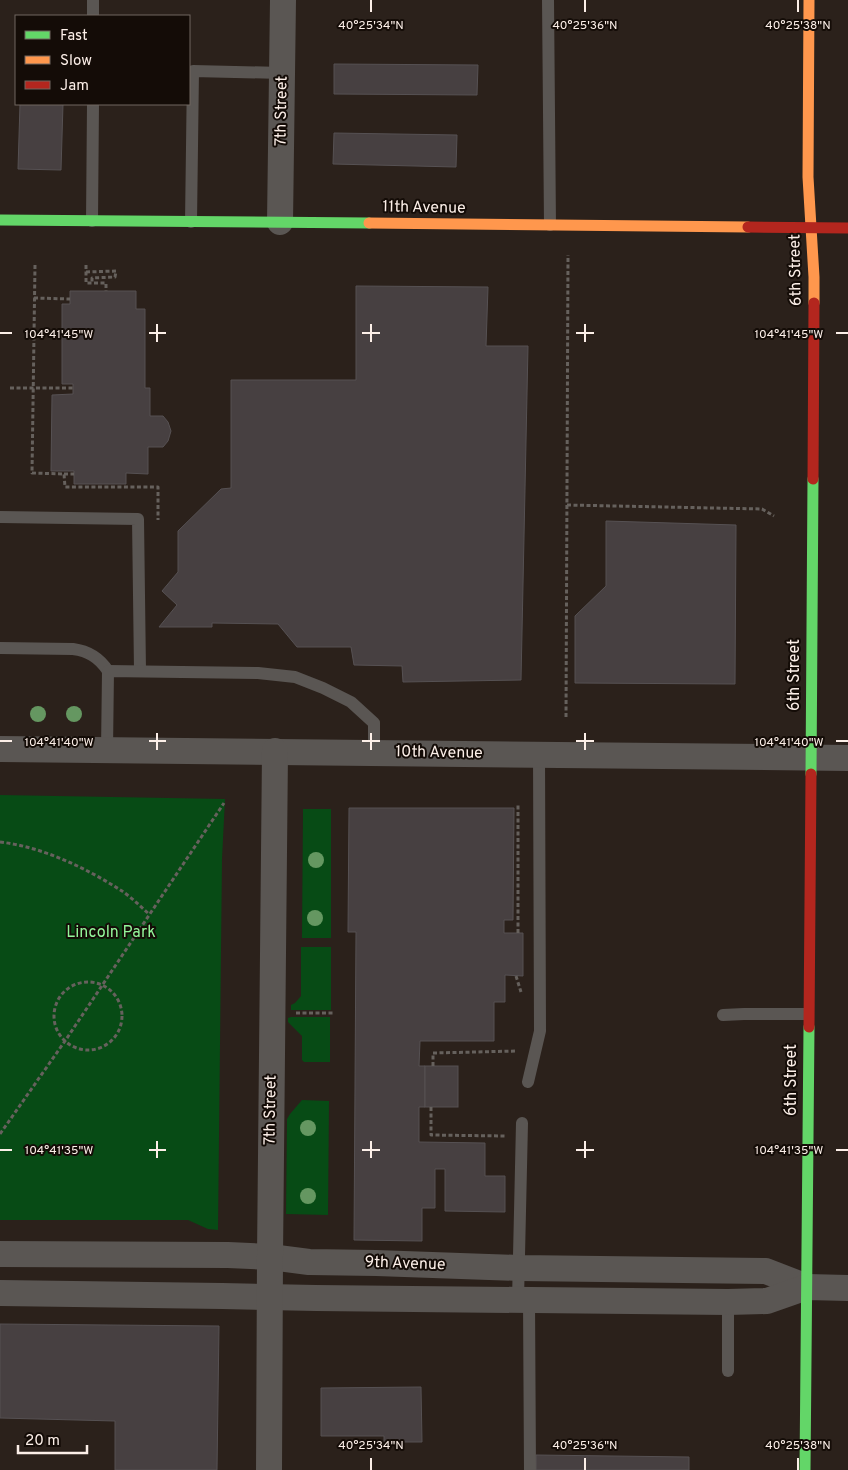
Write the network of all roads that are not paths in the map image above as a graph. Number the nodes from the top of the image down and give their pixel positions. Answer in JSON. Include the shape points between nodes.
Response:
{"nodes":[{"id":1,"x":93,"y":0,"type":"edge"},
{"id":2,"x":283,"y":0,"type":"edge"},
{"id":3,"x":548,"y":0,"type":"edge"},
{"id":4,"x":809,"y":0,"type":"edge"},
{"id":5,"x":93,"y":15,"type":"edge"},
{"id":6,"x":191,"y":70,"type":"edge"},
{"id":7,"x":282,"y":73,"type":"junction"},
{"id":8,"x":93,"y":105,"type":"edge"},
{"id":9,"x":0,"y":220,"type":"edge"},
{"id":10,"x":92,"y":221,"type":"junction"},
{"id":11,"x":191,"y":222,"type":"junction"},
{"id":12,"x":280,"y":222,"type":"junction"},
{"id":13,"x":550,"y":225,"type":"junction"},
{"id":14,"x":811,"y":228,"type":"junction"},
{"id":15,"x":848,"y":228,"type":"edge"},
{"id":16,"x":0,"y":517,"type":"edge"},
{"id":17,"x":0,"y":648,"type":"edge"},
{"id":18,"x":108,"y":671,"type":"junction"},
{"id":19,"x":140,"y":671,"type":"junction"},
{"id":20,"x":0,"y":749,"type":"edge"},
{"id":21,"x":107,"y":750,"type":"junction"},
{"id":22,"x":275,"y":751,"type":"junction"},
{"id":23,"x":374,"y":752,"type":"junction"},
{"id":24,"x":539,"y":754,"type":"junction"},
{"id":25,"x":810,"y":757,"type":"junction"},
{"id":26,"x":848,"y":758,"type":"edge"},
{"id":27,"x":808,"y":1014,"type":"junction"},
{"id":28,"x":723,"y":1015,"type":"dead end"},
{"id":29,"x":528,"y":1082,"type":"dead end"},
{"id":30,"x":522,"y":1123,"type":"dead end"},
{"id":31,"x":0,"y":1254,"type":"edge"},
{"id":32,"x":270,"y":1257,"type":"junction"},
{"id":33,"x":519,"y":1268,"type":"junction"},
{"id":34,"x":807,"y":1287,"type":"junction"},
{"id":35,"x":848,"y":1288,"type":"edge"},
{"id":36,"x":0,"y":1293,"type":"edge"},
{"id":37,"x":270,"y":1297,"type":"junction"},
{"id":38,"x":524,"y":1300,"type":"junction"},
{"id":39,"x":728,"y":1302,"type":"junction"},
{"id":40,"x":728,"y":1371,"type":"dead end"},
{"id":41,"x":269,"y":1470,"type":"edge"},
{"id":42,"x":530,"y":1470,"type":"edge"},
{"id":43,"x":805,"y":1470,"type":"edge"}],
"edges":[{"from":1,"to":5,"type":"lane"},
{"from":2,"to":7,"type":"street","name":"7th Street"},
{"from":3,"to":13,"type":"lane"},
{"from":4,"to":14,"type":"street","name":"6th Street","via":[[808,178]]},
{"from":6,"to":7,"type":"lane"},
{"from":6,"to":11,"type":"lane"},
{"from":7,"to":12,"type":"street","name":"7th Street"},
{"from":8,"to":10,"type":"lane"},
{"from":9,"to":10,"type":"street","name":"11th Avenue"},
{"from":10,"to":11,"type":"street","name":"11th Avenue"},
{"from":11,"to":12,"type":"street","name":"11th Avenue"},
{"from":12,"to":13,"type":"street","name":"11th Avenue"},
{"from":13,"to":14,"type":"street","name":"11th Avenue"},
{"from":14,"to":15,"type":"street","name":"11th Avenue"},
{"from":14,"to":25,"type":"street","name":"6th Street","via":[[814,277]]},
{"from":16,"to":19,"type":"lane","via":[[138,519]]},
{"from":17,"to":18,"type":"lane","via":[[83,650],[102,662]]},
{"from":18,"to":19,"type":"lane"},
{"from":18,"to":21,"type":"lane"},
{"from":19,"to":23,"type":"lane","via":[[258,673],[295,677],[352,702],[374,723]]},
{"from":20,"to":21,"type":"street","name":"10th Avenue"},
{"from":21,"to":22,"type":"street","name":"10th Avenue"},
{"from":22,"to":23,"type":"street","name":"10th Avenue"},
{"from":22,"to":32,"type":"street","name":"7th Street"},
{"from":23,"to":24,"type":"street","name":"10th Avenue"},
{"from":24,"to":25,"type":"street","name":"10th Avenue"},
{"from":24,"to":29,"type":"lane","via":[[540,1031]]},
{"from":25,"to":26,"type":"street","name":"10th Avenue"},
{"from":25,"to":27,"type":"street","name":"6th Street"},
{"from":27,"to":28,"type":"lane"},
{"from":27,"to":34,"type":"street","name":"6th Street"},
{"from":30,"to":33,"type":"lane"},
{"from":31,"to":32,"type":"street","name":"9th Avenue"},
{"from":32,"to":33,"type":"street","name":"9th Avenue","via":[[309,1262]]},
{"from":32,"to":37,"type":"street","name":"7th Street"},
{"from":33,"to":34,"type":"street","name":"9th Avenue","via":[[766,1271]]},
{"from":33,"to":38,"type":"lane"},
{"from":34,"to":35,"type":"street","name":"9th Avenue"},
{"from":34,"to":39,"type":"street","name":"9th Avenue","via":[[767,1301]]},
{"from":34,"to":43,"type":"street","name":"6th Street"},
{"from":36,"to":37,"type":"street","name":"9th Avenue"},
{"from":37,"to":38,"type":"street","name":"9th Avenue"},
{"from":37,"to":41,"type":"street","name":"7th Street"},
{"from":38,"to":39,"type":"street","name":"9th Avenue"},
{"from":38,"to":42,"type":"lane"},
{"from":39,"to":40,"type":"lane"}]}
